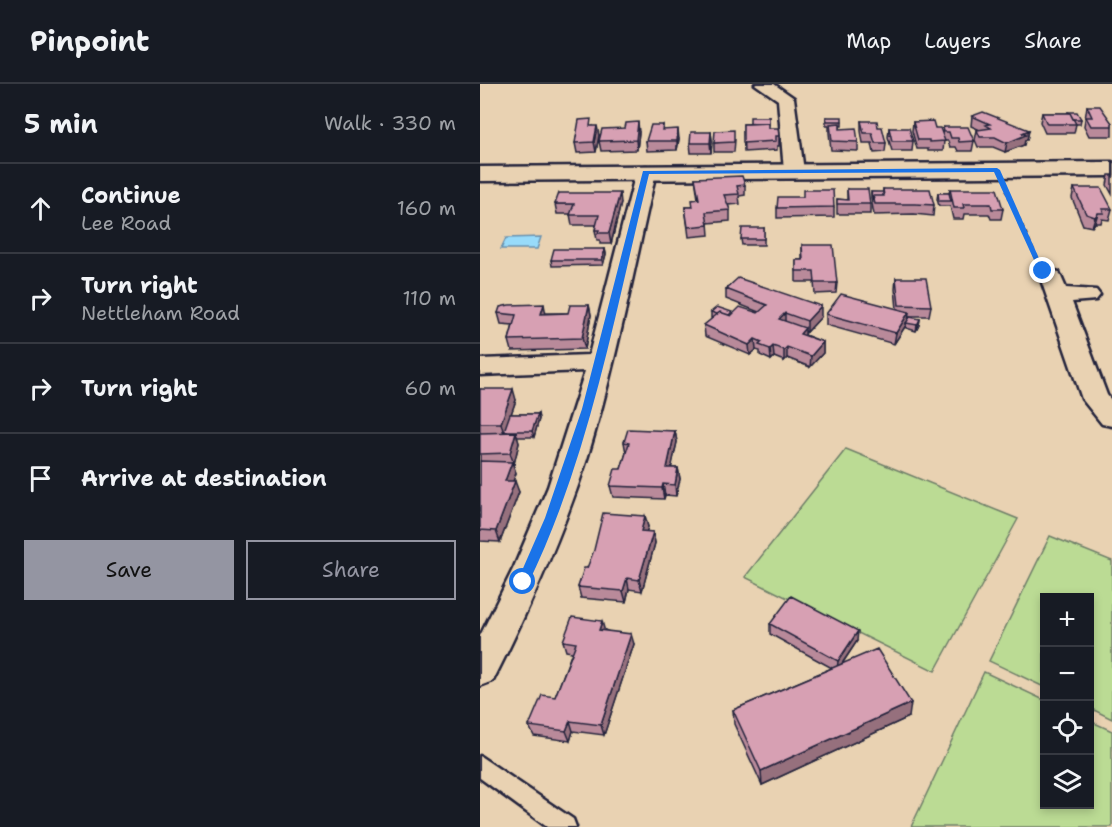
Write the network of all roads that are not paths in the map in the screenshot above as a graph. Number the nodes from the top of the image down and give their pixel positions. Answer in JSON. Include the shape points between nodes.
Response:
{"nodes":[{"id":1,"x":764,"y":84,"type":"edge"},
{"id":2,"x":1112,"y":169,"type":"edge"},
{"id":3,"x":794,"y":171,"type":"junction"},
{"id":4,"x":646,"y":172,"type":"junction"},
{"id":5,"x":480,"y":174,"type":"edge"},
{"id":6,"x":1088,"y":295,"type":"dead end"},
{"id":7,"x":598,"y":363,"type":"junction"},
{"id":8,"x":480,"y":367,"type":"edge"},
{"id":9,"x":1112,"y":417,"type":"edge"},
{"id":10,"x":480,"y":670,"type":"edge"},
{"id":11,"x":480,"y":766,"type":"edge"},
{"id":12,"x":565,"y":827,"type":"edge"}],
"edges":[{"from":1,"to":3,"type":"street","via":[[786,99]]},
{"from":2,"to":3,"type":"street"},
{"from":3,"to":4,"type":"street"},
{"from":4,"to":5,"type":"street"},
{"from":4,"to":7,"type":"street"},
{"from":6,"to":9,"type":"street","via":[[1055,286],[1095,399]]},
{"from":7,"to":8,"type":"street"},
{"from":7,"to":10,"type":"street","via":[[572,460],[550,518]]},
{"from":11,"to":12,"type":"lane"}]}
